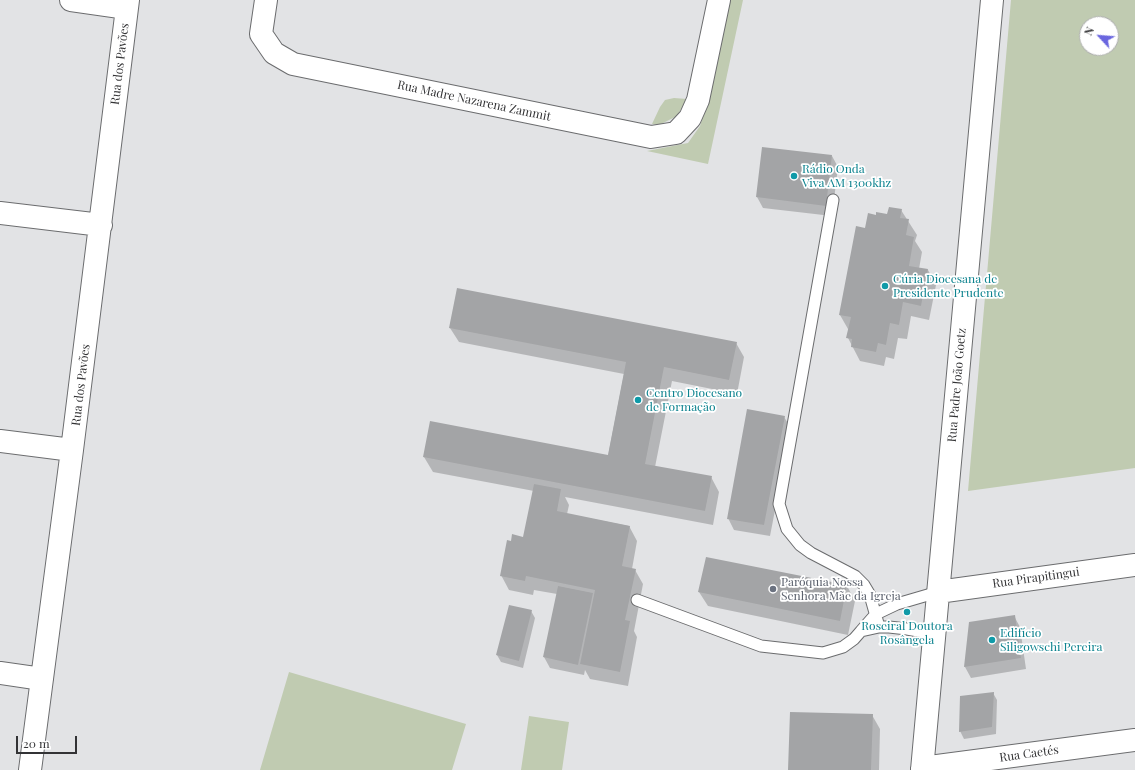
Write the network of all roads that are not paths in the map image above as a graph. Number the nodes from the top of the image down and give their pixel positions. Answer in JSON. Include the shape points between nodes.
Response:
{"nodes":[{"id":1,"x":71,"y":0,"type":"edge"},
{"id":2,"x":266,"y":0,"type":"edge"},
{"id":3,"x":719,"y":0,"type":"edge"},
{"id":4,"x":992,"y":0,"type":"edge"},
{"id":5,"x":128,"y":4,"type":"edge"},
{"id":6,"x":833,"y":200,"type":"dead end"},
{"id":7,"x":0,"y":213,"type":"edge"},
{"id":8,"x":101,"y":225,"type":"junction"},
{"id":9,"x":0,"y":441,"type":"edge"},
{"id":10,"x":72,"y":450,"type":"junction"},
{"id":11,"x":1135,"y":565,"type":"edge"},
{"id":12,"x":938,"y":592,"type":"junction"},
{"id":13,"x":637,"y":600,"type":"dead end"},
{"id":14,"x":876,"y":614,"type":"junction"},
{"id":15,"x":879,"y":627,"type":"junction"},
{"id":16,"x":861,"y":632,"type":"junction"},
{"id":17,"x":935,"y":634,"type":"junction"},
{"id":18,"x":0,"y":673,"type":"edge"},
{"id":19,"x":42,"y":679,"type":"junction"},
{"id":20,"x":1135,"y":740,"type":"edge"},
{"id":21,"x":922,"y":769,"type":"edge"},
{"id":22,"x":30,"y":770,"type":"edge"}],
"edges":[{"from":1,"to":5,"type":"street"},
{"from":2,"to":3,"type":"street","name":"Rua Madre Nazarena Zammit","via":[[261,34],[274,53],[293,64],[651,137],[676,133],[690,118],[698,100]]},
{"from":4,"to":12,"type":"street","name":"Rua Padre João Goetz"},
{"from":5,"to":8,"type":"street","name":"Rua dos Pavões"},
{"from":6,"to":14,"type":"lane","via":[[779,504],[787,529],[800,545],[855,576],[870,595]]},
{"from":7,"to":8,"type":"street"},
{"from":8,"to":10,"type":"street","name":"Rua dos Pavões"},
{"from":9,"to":10,"type":"street"},
{"from":10,"to":19,"type":"street","name":"Rua dos Pavões"},
{"from":11,"to":12,"type":"street","name":"Rua Pirapitingui"},
{"from":12,"to":14,"type":"lane","via":[[897,604]]},
{"from":12,"to":17,"type":"street","name":"Rua Padre João Goetz"},
{"from":13,"to":16,"type":"lane","via":[[761,646],[823,653],[843,647]]},
{"from":14,"to":15,"type":"lane"},
{"from":14,"to":16,"type":"lane"},
{"from":15,"to":16,"type":"lane"},
{"from":15,"to":17,"type":"lane"},
{"from":17,"to":21,"type":"street","name":"Rua Padre João Goetz"},
{"from":18,"to":19,"type":"street"},
{"from":19,"to":22,"type":"street","name":"Rua dos Pavões"},
{"from":20,"to":21,"type":"street","name":"Rua Caetés"}]}
